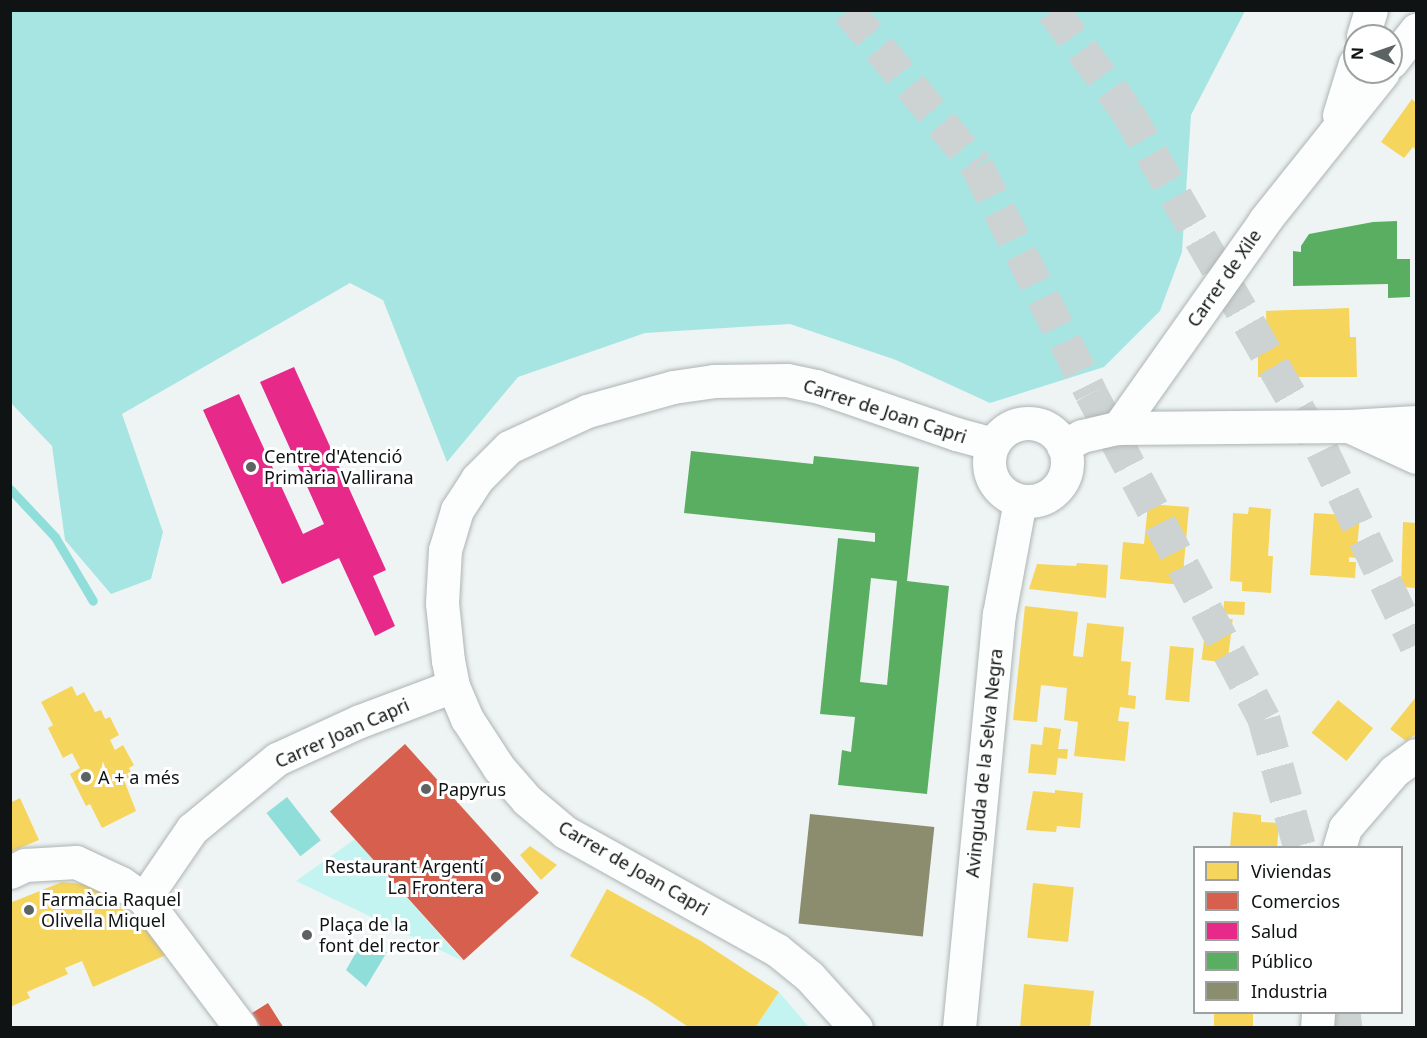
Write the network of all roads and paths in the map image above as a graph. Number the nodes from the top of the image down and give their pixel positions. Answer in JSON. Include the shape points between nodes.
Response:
{"nodes":[{"id":1,"x":1416,"y":30,"type":"edge"},
{"id":2,"x":1403,"y":47,"type":"edge"},
{"id":3,"x":1349,"y":84,"type":"edge"},
{"id":4,"x":1373,"y":84,"type":"edge"},
{"id":5,"x":1334,"y":131,"type":"junction"},
{"id":6,"x":1416,"y":422,"type":"edge"},
{"id":7,"x":1348,"y":426,"type":"junction"},
{"id":8,"x":1118,"y":428,"type":"junction"},
{"id":9,"x":993,"y":444,"type":"junction"},
{"id":10,"x":1063,"y":446,"type":"junction"},
{"id":11,"x":1416,"y":457,"type":"edge"},
{"id":12,"x":1020,"y":501,"type":"junction"},
{"id":13,"x":453,"y":686,"type":"junction"},
{"id":14,"x":1416,"y":755,"type":"edge"},
{"id":15,"x":1340,"y":846,"type":"edge"},
{"id":16,"x":10,"y":872,"type":"edge"},
{"id":17,"x":144,"y":899,"type":"junction"},
{"id":18,"x":241,"y":1028,"type":"edge"},
{"id":19,"x":856,"y":1028,"type":"edge"},
{"id":20,"x":958,"y":1028,"type":"edge"}],
"edges":[{"from":1,"to":2,"type":"street"},
{"from":3,"to":5,"type":"street","name":"Carrer de Xile"},
{"from":4,"to":5,"type":"street","name":"Carrer de Xile"},
{"from":5,"to":8,"type":"street","name":"Carrer de Xile","via":[[1265,220]]},
{"from":6,"to":7,"type":"street"},
{"from":7,"to":8,"type":"street"},
{"from":7,"to":11,"type":"street"},
{"from":8,"to":10,"type":"street","via":[[1082,436]]},
{"from":9,"to":10,"type":"street","via":[[1008,429],[1029,423],[1049,429]]},
{"from":9,"to":12,"type":"street","via":[[989,465],[993,479],[1006,495]]},
{"from":9,"to":13,"type":"street","name":"Carrer de Joan Capri","via":[[816,386],[758,379],[673,387],[587,411],[544,429],[509,447],[477,479],[458,510],[445,550],[442,603]]},
{"from":10,"to":12,"type":"street","via":[[1067,467],[1059,487],[1041,499]]},
{"from":12,"to":20,"type":"street","name":"Avinguda de la Selva Negra","via":[[999,614]]},
{"from":13,"to":17,"type":"street","name":"Carrer Joan Capri","via":[[360,721],[277,759],[192,829]]},
{"from":13,"to":19,"type":"street","name":"Carrer de Joan Capri","via":[[468,719],[499,768],[542,813],[587,846],[777,951],[809,976]]},
{"from":14,"to":15,"type":"street","via":[[1394,771],[1345,828]]},
{"from":16,"to":17,"type":"street","via":[[26,865],[76,862],[121,883]]},
{"from":17,"to":18,"type":"street"}]}
